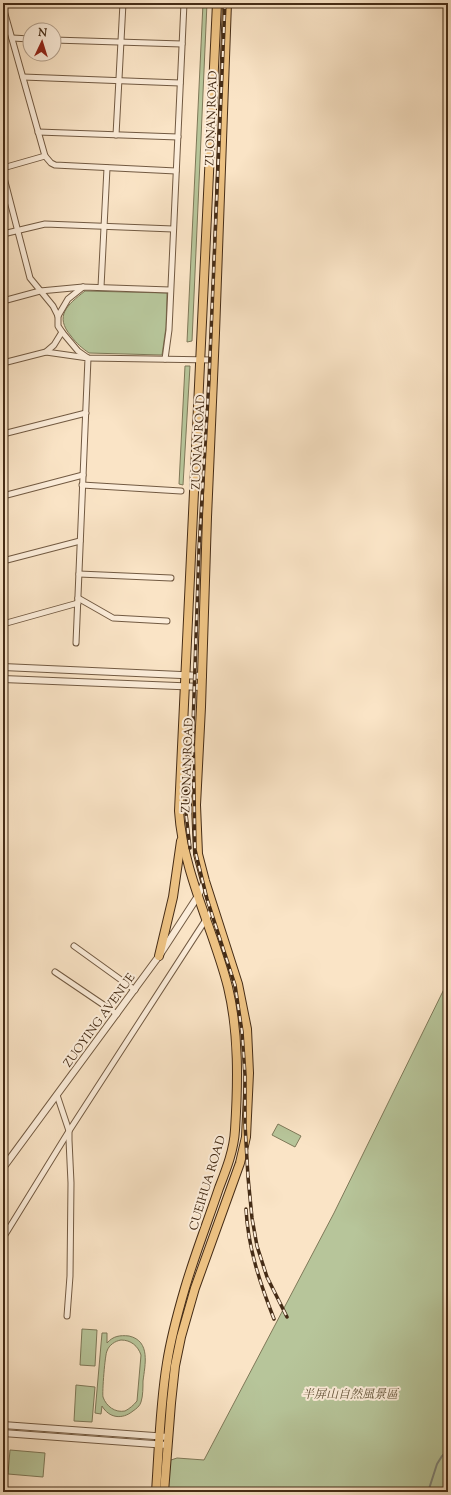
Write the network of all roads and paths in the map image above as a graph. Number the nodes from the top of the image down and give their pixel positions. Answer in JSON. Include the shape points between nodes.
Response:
{"nodes":[{"id":1,"x":123,"y":3,"type":"edge"},
{"id":2,"x":184,"y":3,"type":"edge"},
{"id":3,"x":217,"y":3,"type":"edge"},
{"id":4,"x":228,"y":3,"type":"edge"},
{"id":5,"x":3,"y":7,"type":"edge"},
{"id":6,"x":12,"y":38,"type":"junction"},
{"id":7,"x":22,"y":39,"type":"edge"},
{"id":8,"x":62,"y":40,"type":"edge"},
{"id":9,"x":121,"y":42,"type":"junction"},
{"id":10,"x":182,"y":44,"type":"junction"},
{"id":11,"x":23,"y":77,"type":"junction"},
{"id":12,"x":119,"y":81,"type":"junction"},
{"id":13,"x":180,"y":83,"type":"junction"},
{"id":14,"x":38,"y":132,"type":"junction"},
{"id":15,"x":116,"y":135,"type":"junction"},
{"id":16,"x":178,"y":138,"type":"junction"},
{"id":17,"x":45,"y":156,"type":"junction"},
{"id":18,"x":3,"y":168,"type":"edge"},
{"id":19,"x":107,"y":168,"type":"junction"},
{"id":20,"x":176,"y":171,"type":"junction"},
{"id":21,"x":3,"y":174,"type":"edge"},
{"id":22,"x":104,"y":226,"type":"junction"},
{"id":23,"x":173,"y":229,"type":"junction"},
{"id":24,"x":17,"y":231,"type":"junction"},
{"id":25,"x":3,"y":234,"type":"edge"},
{"id":26,"x":83,"y":287,"type":"junction"},
{"id":27,"x":101,"y":287,"type":"junction"},
{"id":28,"x":170,"y":290,"type":"junction"},
{"id":29,"x":40,"y":291,"type":"junction"},
{"id":30,"x":3,"y":301,"type":"edge"},
{"id":31,"x":58,"y":316,"type":"junction"},
{"id":32,"x":62,"y":332,"type":"junction"},
{"id":33,"x":46,"y":352,"type":"junction"},
{"id":34,"x":88,"y":358,"type":"junction"},
{"id":35,"x":165,"y":359,"type":"junction"},
{"id":36,"x":202,"y":359,"type":"junction"},
{"id":37,"x":214,"y":360,"type":"junction"},
{"id":38,"x":3,"y":363,"type":"edge"},
{"id":39,"x":86,"y":413,"type":"junction"},
{"id":40,"x":3,"y":434,"type":"edge"},
{"id":41,"x":83,"y":475,"type":"junction"},
{"id":42,"x":82,"y":485,"type":"junction"},
{"id":43,"x":181,"y":491,"type":"dead end"},
{"id":44,"x":3,"y":496,"type":"edge"},
{"id":45,"x":80,"y":541,"type":"junction"},
{"id":46,"x":3,"y":561,"type":"edge"},
{"id":47,"x":79,"y":574,"type":"junction"},
{"id":48,"x":171,"y":578,"type":"dead end"},
{"id":49,"x":78,"y":601,"type":"junction"},
{"id":50,"x":167,"y":621,"type":"dead end"},
{"id":51,"x":3,"y":624,"type":"edge"},
{"id":52,"x":76,"y":643,"type":"dead end"},
{"id":53,"x":3,"y":667,"type":"edge"},
{"id":54,"x":185,"y":675,"type":"junction"},
{"id":55,"x":202,"y":676,"type":"junction"},
{"id":56,"x":3,"y":679,"type":"edge"},
{"id":57,"x":185,"y":687,"type":"junction"},
{"id":58,"x":202,"y":687,"type":"junction"},
{"id":59,"x":182,"y":836,"type":"junction"},
{"id":60,"x":205,"y":881,"type":"junction"},
{"id":61,"x":198,"y":896,"type":"junction"},
{"id":62,"x":214,"y":907,"type":"junction"},
{"id":63,"x":206,"y":919,"type":"junction"},
{"id":64,"x":74,"y":946,"type":"dead end"},
{"id":65,"x":159,"y":956,"type":"junction"},
{"id":66,"x":55,"y":972,"type":"dead end"},
{"id":67,"x":135,"y":990,"type":"junction"},
{"id":68,"x":117,"y":1014,"type":"junction"},
{"id":69,"x":57,"y":1095,"type":"junction"},
{"id":70,"x":69,"y":1131,"type":"junction"},
{"id":71,"x":3,"y":1168,"type":"edge"},
{"id":72,"x":3,"y":1238,"type":"edge"},
{"id":73,"x":67,"y":1316,"type":"dead end"},
{"id":74,"x":3,"y":1425,"type":"edge"},
{"id":75,"x":40,"y":1428,"type":"junction"},
{"id":76,"x":3,"y":1433,"type":"edge"},
{"id":77,"x":40,"y":1436,"type":"junction"},
{"id":78,"x":164,"y":1441,"type":"junction"},
{"id":79,"x":156,"y":1492,"type":"edge"},
{"id":80,"x":164,"y":1492,"type":"edge"}],
"edges":[{"from":1,"to":9,"type":"street"},
{"from":2,"to":10,"type":"street"},
{"from":3,"to":36,"type":"main road","name":"ZUONAN ROAD"},
{"from":4,"to":37,"type":"main road","name":"ZUONAN ROAD"},
{"from":5,"to":6,"type":"street"},
{"from":6,"to":7,"type":"street"},
{"from":6,"to":11,"type":"street"},
{"from":8,"to":9,"type":"street"},
{"from":9,"to":10,"type":"street"},
{"from":9,"to":12,"type":"street"},
{"from":10,"to":13,"type":"street"},
{"from":11,"to":12,"type":"street"},
{"from":11,"to":14,"type":"street"},
{"from":12,"to":13,"type":"street"},
{"from":12,"to":15,"type":"street"},
{"from":13,"to":16,"type":"street"},
{"from":14,"to":15,"type":"street"},
{"from":14,"to":17,"type":"street"},
{"from":15,"to":16,"type":"street"},
{"from":16,"to":20,"type":"street"},
{"from":17,"to":18,"type":"street"},
{"from":17,"to":19,"type":"street","via":[[55,165]]},
{"from":19,"to":20,"type":"street"},
{"from":19,"to":22,"type":"street"},
{"from":20,"to":23,"type":"street"},
{"from":21,"to":24,"type":"street"},
{"from":22,"to":23,"type":"street"},
{"from":22,"to":24,"type":"street","via":[[41,224]]},
{"from":22,"to":27,"type":"street"},
{"from":23,"to":28,"type":"street"},
{"from":24,"to":25,"type":"street"},
{"from":24,"to":29,"type":"street","via":[[28,275]]},
{"from":26,"to":27,"type":"street"},
{"from":26,"to":29,"type":"street"},
{"from":26,"to":31,"type":"street","via":[[68,299]]},
{"from":27,"to":28,"type":"street"},
{"from":28,"to":35,"type":"street"},
{"from":29,"to":30,"type":"street"},
{"from":29,"to":31,"type":"street"},
{"from":31,"to":32,"type":"street","via":[[58,326]]},
{"from":32,"to":33,"type":"street"},
{"from":32,"to":34,"type":"street","via":[[78,351]]},
{"from":33,"to":34,"type":"street"},
{"from":33,"to":38,"type":"street"},
{"from":34,"to":35,"type":"street"},
{"from":34,"to":39,"type":"street"},
{"from":35,"to":36,"type":"street"},
{"from":36,"to":37,"type":"street"},
{"from":36,"to":54,"type":"main road","name":"ZUONAN ROAD"},
{"from":37,"to":55,"type":"main road","name":"ZUONAN ROAD","via":[[206,517]]},
{"from":39,"to":40,"type":"street"},
{"from":39,"to":41,"type":"street"},
{"from":41,"to":42,"type":"street"},
{"from":41,"to":44,"type":"street"},
{"from":42,"to":43,"type":"street"},
{"from":42,"to":45,"type":"street"},
{"from":45,"to":46,"type":"street"},
{"from":45,"to":47,"type":"street"},
{"from":47,"to":48,"type":"street"},
{"from":47,"to":49,"type":"street"},
{"from":49,"to":50,"type":"street","via":[[113,618]]},
{"from":49,"to":51,"type":"street"},
{"from":49,"to":52,"type":"street"},
{"from":53,"to":54,"type":"street"},
{"from":54,"to":55,"type":"street"},
{"from":54,"to":57,"type":"main road","name":"ZUONAN ROAD"},
{"from":55,"to":58,"type":"main road","name":"ZUONAN ROAD"},
{"from":56,"to":57,"type":"street"},
{"from":57,"to":58,"type":"street"},
{"from":57,"to":59,"type":"main road","name":"ZUONAN ROAD","via":[[179,811]]},
{"from":58,"to":60,"type":"main road","name":"ZUONAN ROAD","via":[[196,805],[198,854]]},
{"from":59,"to":61,"type":"main road","name":"CUEIHUA ROAD"},
{"from":59,"to":65,"type":"main road","via":[[173,897]]},
{"from":60,"to":61,"type":"street","name":"ZUOYING AVENUE"},
{"from":60,"to":62,"type":"main road","name":"CUEIHUA ROAD"},
{"from":61,"to":63,"type":"main road","name":"CUEIHUA ROAD"},
{"from":61,"to":65,"type":"street","name":"ZUOYING AVENUE"},
{"from":62,"to":63,"type":"street"},
{"from":62,"to":78,"type":"main road","name":"CUEIHUA ROAD","via":[[238,984],[247,1029],[249,1074],[246,1137],[240,1163],[195,1288],[181,1337]]},
{"from":63,"to":70,"type":"street"},
{"from":63,"to":78,"type":"main road","name":"CUEIHUA ROAD","via":[[228,989],[235,1032],[235,1133],[173,1332],[167,1362]]},
{"from":64,"to":67,"type":"street"},
{"from":65,"to":67,"type":"street","name":"ZUOYING AVENUE"},
{"from":66,"to":68,"type":"street"},
{"from":67,"to":68,"type":"street","name":"ZUOYING AVENUE"},
{"from":68,"to":69,"type":"street","name":"ZUOYING AVENUE"},
{"from":69,"to":70,"type":"street"},
{"from":69,"to":71,"type":"street","name":"ZUOYING AVENUE"},
{"from":70,"to":72,"type":"street"},
{"from":70,"to":73,"type":"street","via":[[70,1276]]},
{"from":74,"to":75,"type":"street"},
{"from":75,"to":77,"type":"street"},
{"from":75,"to":78,"type":"street"},
{"from":76,"to":77,"type":"street"},
{"from":77,"to":78,"type":"street"},
{"from":78,"to":79,"type":"main road","name":"CUEIHUA ROAD"},
{"from":78,"to":80,"type":"main road","name":"CUEIHUA ROAD"}]}
